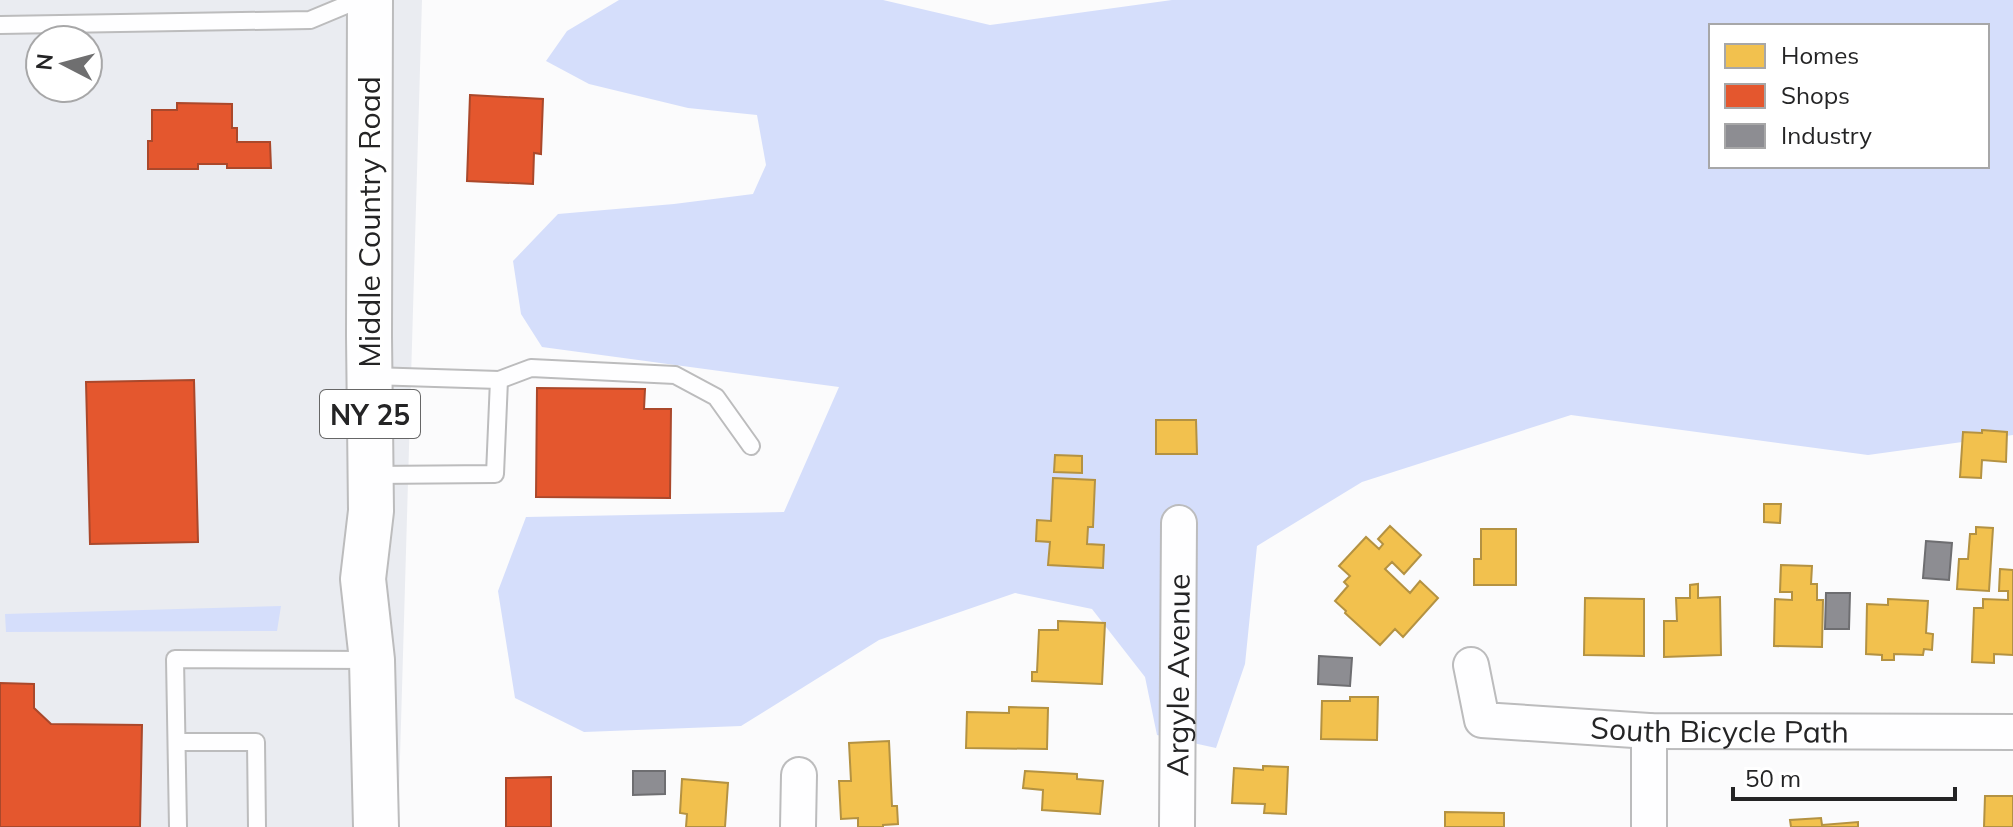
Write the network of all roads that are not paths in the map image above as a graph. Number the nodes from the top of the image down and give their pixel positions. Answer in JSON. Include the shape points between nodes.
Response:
{"nodes":[{"id":1,"x":358,"y":0,"type":"edge"},
{"id":2,"x":370,"y":0,"type":"edge"},
{"id":3,"x":0,"y":25,"type":"edge"},
{"id":4,"x":369,"y":375,"type":"junction"},
{"id":5,"x":499,"y":380,"type":"junction"},
{"id":6,"x":751,"y":446,"type":"dead end"},
{"id":7,"x":371,"y":475,"type":"junction"},
{"id":8,"x":1179,"y":523,"type":"dead end"},
{"id":9,"x":372,"y":660,"type":"junction"},
{"id":10,"x":1471,"y":665,"type":"dead end"},
{"id":11,"x":1649,"y":731,"type":"junction"},
{"id":12,"x":2013,"y":732,"type":"edge"},
{"id":13,"x":177,"y":742,"type":"junction"},
{"id":14,"x":799,"y":775,"type":"dead end"},
{"id":15,"x":178,"y":827,"type":"edge"},
{"id":16,"x":257,"y":827,"type":"edge"},
{"id":17,"x":376,"y":827,"type":"edge"},
{"id":18,"x":798,"y":827,"type":"edge"},
{"id":19,"x":1177,"y":827,"type":"edge"},
{"id":20,"x":1649,"y":827,"type":"edge"}],
"edges":[{"from":1,"to":3,"type":"lane","via":[[310,20]]},
{"from":2,"to":4,"type":"main road","name":"Middle Country Road","number":"NY 25"},
{"from":4,"to":5,"type":"lane"},
{"from":4,"to":7,"type":"main road","name":"Middle Country Road","number":"NY 25"},
{"from":5,"to":6,"type":"lane","via":[[531,368],[675,375],[716,397]]},
{"from":5,"to":7,"type":"lane","via":[[495,474]]},
{"from":7,"to":9,"type":"main road","name":"Middle Country Road","number":"NY 25","via":[[363,579]]},
{"from":8,"to":19,"type":"street","name":"Argyle Avenue"},
{"from":9,"to":13,"type":"lane","via":[[175,659]]},
{"from":9,"to":17,"type":"main road","name":"Middle Country Road","number":"NY 25"},
{"from":10,"to":11,"type":"street","name":"South Bicycle Path","via":[[1482,720]]},
{"from":11,"to":12,"type":"street","name":"South Bicycle Path"},
{"from":11,"to":20,"type":"street"},
{"from":13,"to":15,"type":"lane"},
{"from":13,"to":16,"type":"lane","via":[[256,742]]},
{"from":14,"to":18,"type":"street"}]}
